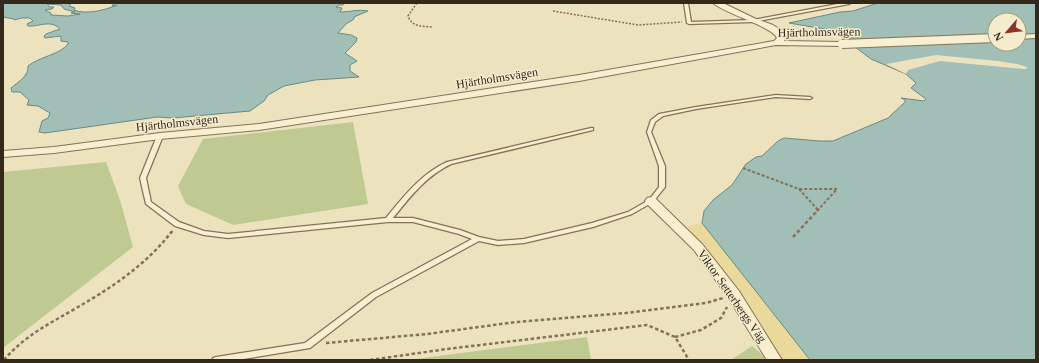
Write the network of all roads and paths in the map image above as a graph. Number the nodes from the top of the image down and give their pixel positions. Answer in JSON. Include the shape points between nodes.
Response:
{"nodes":[{"id":1,"x":417,"y":3,"type":"edge"},
{"id":2,"x":686,"y":3,"type":"edge"},
{"id":3,"x":717,"y":3,"type":"edge"},
{"id":4,"x":849,"y":3,"type":"edge"},
{"id":5,"x":553,"y":11,"type":"dead end"},
{"id":6,"x":752,"y":21,"type":"junction"},
{"id":7,"x":689,"y":23,"type":"junction"},
{"id":8,"x":432,"y":27,"type":"dead end"},
{"id":9,"x":987,"y":38,"type":"edge"},
{"id":10,"x":776,"y":43,"type":"junction"},
{"id":11,"x":810,"y":98,"type":"dead end"},
{"id":12,"x":591,"y":129,"type":"dead end"},
{"id":13,"x":160,"y":136,"type":"junction"},
{"id":14,"x":3,"y":154,"type":"edge"},
{"id":15,"x":744,"y":168,"type":"dead end"},
{"id":16,"x":799,"y":189,"type":"junction"},
{"id":17,"x":651,"y":201,"type":"junction"},
{"id":18,"x":818,"y":210,"type":"junction"},
{"id":19,"x":388,"y":220,"type":"junction"},
{"id":20,"x":177,"y":224,"type":"junction"},
{"id":21,"x":793,"y":237,"type":"dead end"},
{"id":22,"x":478,"y":239,"type":"junction"},
{"id":23,"x":734,"y":296,"type":"junction"},
{"id":24,"x":675,"y":337,"type":"junction"},
{"id":25,"x":307,"y":346,"type":"junction"},
{"id":26,"x":4,"y":360,"type":"edge"},
{"id":27,"x":216,"y":360,"type":"edge"},
{"id":28,"x":370,"y":360,"type":"edge"},
{"id":29,"x":688,"y":360,"type":"edge"},
{"id":30,"x":775,"y":360,"type":"edge"}],
"edges":[{"from":1,"to":8,"type":"path","via":[[408,16],[410,22],[414,25]]},
{"from":2,"to":7,"type":"lane"},
{"from":3,"to":6,"type":"street"},
{"from":4,"to":6,"type":"lane"},
{"from":5,"to":7,"type":"path","via":[[638,25]]},
{"from":6,"to":7,"type":"lane"},
{"from":6,"to":10,"type":"street","via":[[770,27],[778,33],[780,39]]},
{"from":9,"to":10,"type":"street","name":"Hjärtholmsvägen","bridge":true,"via":[[842,44]]},
{"from":10,"to":13,"type":"street","name":"Hjärtholmsvägen","via":[[579,78],[258,127]]},
{"from":11,"to":17,"type":"lane","via":[[776,96],[661,115],[653,121],[650,132],[662,166],[662,187]]},
{"from":12,"to":19,"type":"lane","via":[[438,167],[413,189]]},
{"from":13,"to":14,"type":"street","name":"Hjärtholmsvägen"},
{"from":13,"to":20,"type":"lane","via":[[143,178],[148,203]]},
{"from":15,"to":16,"type":"path"},
{"from":16,"to":18,"type":"path"},
{"from":16,"to":18,"type":"path","via":[[837,189]]},
{"from":17,"to":22,"type":"lane","via":[[630,213],[532,240],[498,243]]},
{"from":17,"to":23,"type":"street","name":"Viktor Setterbergs Väg","via":[[698,247]]},
{"from":18,"to":21,"type":"path"},
{"from":19,"to":20,"type":"lane","via":[[228,236],[204,233]]},
{"from":19,"to":22,"type":"lane","via":[[413,220]]},
{"from":20,"to":26,"type":"path","via":[[168,238],[141,263],[79,306],[34,330],[11,350]]},
{"from":22,"to":25,"type":"lane","via":[[374,295]]},
{"from":23,"to":24,"type":"path","via":[[722,318],[701,330]]},
{"from":23,"to":25,"type":"path","via":[[706,303],[626,313],[516,322]]},
{"from":23,"to":30,"type":"street","name":"Viktor Setterbergs Väg"},
{"from":24,"to":28,"type":"path","via":[[647,325]]},
{"from":24,"to":29,"type":"path"},
{"from":25,"to":27,"type":"lane"}]}
